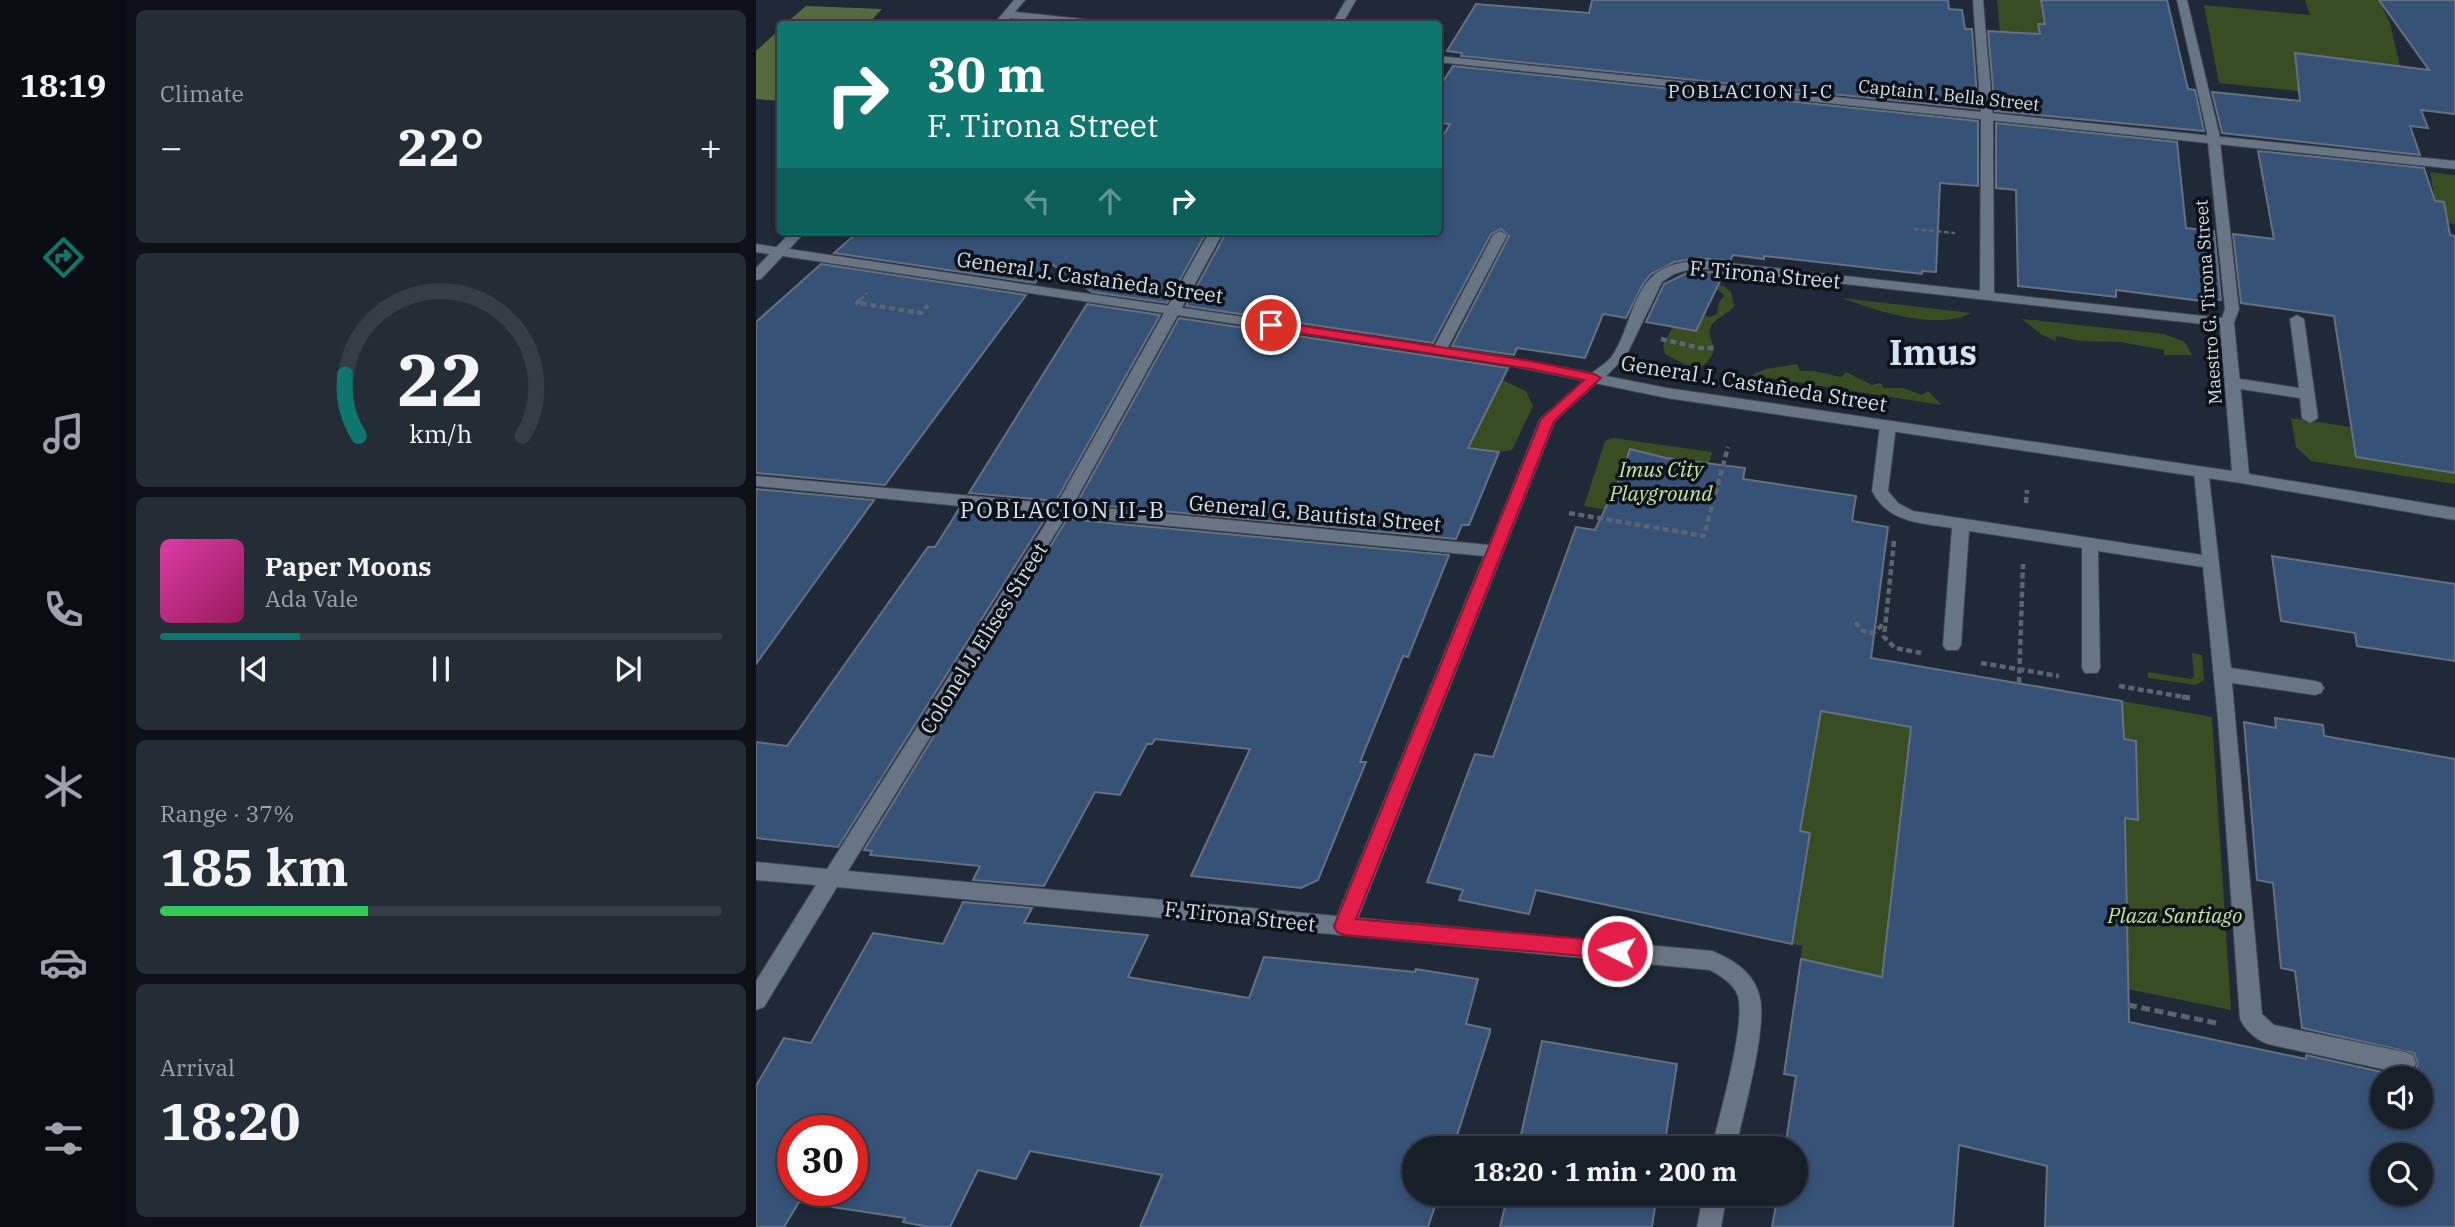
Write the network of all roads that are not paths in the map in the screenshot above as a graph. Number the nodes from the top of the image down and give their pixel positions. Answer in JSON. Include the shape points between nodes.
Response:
{"nodes":[{"id":1,"x":1020,"y":0,"type":"edge"},
{"id":2,"x":1351,"y":0,"type":"edge"},
{"id":3,"x":1978,"y":0,"type":"edge"},
{"id":4,"x":2182,"y":0,"type":"edge"},
{"id":5,"x":1008,"y":15,"type":"junction"},
{"id":6,"x":1002,"y":21,"type":"edge"},
{"id":7,"x":1070,"y":21,"type":"edge"},
{"id":8,"x":1339,"y":21,"type":"edge"},
{"id":9,"x":1442,"y":59,"type":"edge"},
{"id":10,"x":1987,"y":117,"type":"junction"},
{"id":11,"x":2214,"y":140,"type":"junction"},
{"id":12,"x":2455,"y":165,"type":"edge"},
{"id":13,"x":795,"y":235,"type":"edge"},
{"id":14,"x":1215,"y":235,"type":"edge"},
{"id":15,"x":1500,"y":235,"type":"dead end"},
{"id":16,"x":756,"y":248,"type":"edge"},
{"id":17,"x":780,"y":252,"type":"junction"},
{"id":18,"x":756,"y":276,"type":"edge"},
{"id":19,"x":1987,"y":295,"type":"junction"},
{"id":20,"x":1171,"y":310,"type":"junction"},
{"id":21,"x":2297,"y":319,"type":"dead end"},
{"id":22,"x":2227,"y":323,"type":"junction"},
{"id":23,"x":1439,"y":351,"type":"junction"},
{"id":24,"x":1594,"y":378,"type":"junction"},
{"id":25,"x":2234,"y":383,"type":"junction"},
{"id":26,"x":2307,"y":394,"type":"junction"},
{"id":27,"x":2310,"y":418,"type":"dead end"},
{"id":28,"x":1888,"y":426,"type":"junction"},
{"id":29,"x":2202,"y":472,"type":"junction"},
{"id":30,"x":2241,"y":478,"type":"junction"},
{"id":31,"x":756,"y":481,"type":"edge"},
{"id":32,"x":1062,"y":510,"type":"junction"},
{"id":33,"x":2455,"y":514,"type":"edge"},
{"id":34,"x":1961,"y":523,"type":"junction"},
{"id":35,"x":2090,"y":543,"type":"junction"},
{"id":36,"x":1494,"y":551,"type":"junction"},
{"id":37,"x":2211,"y":562,"type":"junction"},
{"id":38,"x":1952,"y":645,"type":"dead end"},
{"id":39,"x":2091,"y":668,"type":"dead end"},
{"id":40,"x":2222,"y":674,"type":"junction"},
{"id":41,"x":2315,"y":688,"type":"dead end"},
{"id":42,"x":758,"y":874,"type":"edge"},
{"id":43,"x":834,"y":877,"type":"junction"},
{"id":44,"x":1344,"y":926,"type":"junction"},
{"id":45,"x":756,"y":1000,"type":"edge"},
{"id":46,"x":2405,"y":1063,"type":"dead end"},
{"id":47,"x":1726,"y":1136,"type":"edge"},
{"id":48,"x":1713,"y":1206,"type":"edge"},
{"id":49,"x":1709,"y":1227,"type":"edge"}],
"edges":[{"from":1,"to":5,"type":"street"},
{"from":2,"to":8,"type":"street"},
{"from":3,"to":10,"type":"street"},
{"from":4,"to":11,"type":"street","name":"Maestro G. Tirona Street"},
{"from":5,"to":6,"type":"street"},
{"from":5,"to":7,"type":"street"},
{"from":9,"to":10,"type":"street","name":"Captain I. Bella Street"},
{"from":10,"to":11,"type":"street","name":"Captain I. Bella Street"},
{"from":10,"to":19,"type":"street"},
{"from":11,"to":12,"type":"street","name":"Captain I. Bella Street"},
{"from":11,"to":22,"type":"street","name":"Maestro G. Tirona Street","via":[[2232,309]]},
{"from":13,"to":17,"type":"street"},
{"from":14,"to":20,"type":"street","name":"Colonel J. Elises Street"},
{"from":15,"to":23,"type":"street"},
{"from":16,"to":17,"type":"street","name":"General J. Castañeda Street"},
{"from":17,"to":18,"type":"street"},
{"from":17,"to":20,"type":"street","name":"General J. Castañeda Street"},
{"from":19,"to":22,"type":"street","name":"F. Tirona Street"},
{"from":19,"to":24,"type":"street","name":"F. Tirona Street","via":[[1684,265],[1656,279],[1619,357]]},
{"from":20,"to":23,"type":"street","name":"General J. Castañeda Street"},
{"from":20,"to":32,"type":"street","name":"Colonel J. Elises Street"},
{"from":21,"to":26,"type":"street"},
{"from":22,"to":25,"type":"street","name":"Maestro G. Tirona Street"},
{"from":23,"to":24,"type":"street","name":"General J. Castañeda Street"},
{"from":24,"to":28,"type":"street","name":"General J. Castañeda Street"},
{"from":24,"to":36,"type":"street","name":"F. Tirona Street","via":[[1548,419]]},
{"from":25,"to":26,"type":"street"},
{"from":25,"to":30,"type":"street","name":"Maestro G. Tirona Street"},
{"from":26,"to":27,"type":"street"},
{"from":28,"to":29,"type":"street","name":"General J. Castañeda Street"},
{"from":28,"to":34,"type":"street","via":[[1880,491],[1883,499],[1910,516]]},
{"from":29,"to":30,"type":"street","name":"General J. Castañeda Street"},
{"from":29,"to":37,"type":"street"},
{"from":30,"to":33,"type":"street","name":"General J. Castañeda Street"},
{"from":31,"to":32,"type":"street","name":"General G. Bautista Street"},
{"from":32,"to":36,"type":"street","name":"General G. Bautista Street"},
{"from":32,"to":43,"type":"street","name":"Colonel J. Elises Street"},
{"from":34,"to":35,"type":"street"},
{"from":34,"to":38,"type":"street"},
{"from":35,"to":37,"type":"street"},
{"from":35,"to":39,"type":"street"},
{"from":36,"to":44,"type":"street","name":"F. Tirona Street"},
{"from":37,"to":40,"type":"street"},
{"from":40,"to":41,"type":"street"},
{"from":40,"to":46,"type":"street","via":[[2249,1009],[2257,1027],[2268,1034]]},
{"from":42,"to":43,"type":"street","name":"F. Tirona Street"},
{"from":43,"to":44,"type":"street","name":"F. Tirona Street"},
{"from":43,"to":45,"type":"street","name":"Colonel J. Elises Street"},
{"from":44,"to":47,"type":"street","via":[[1699,958],[1725,966],[1744,985],[1750,1012]]},
{"from":48,"to":49,"type":"street"}]}
